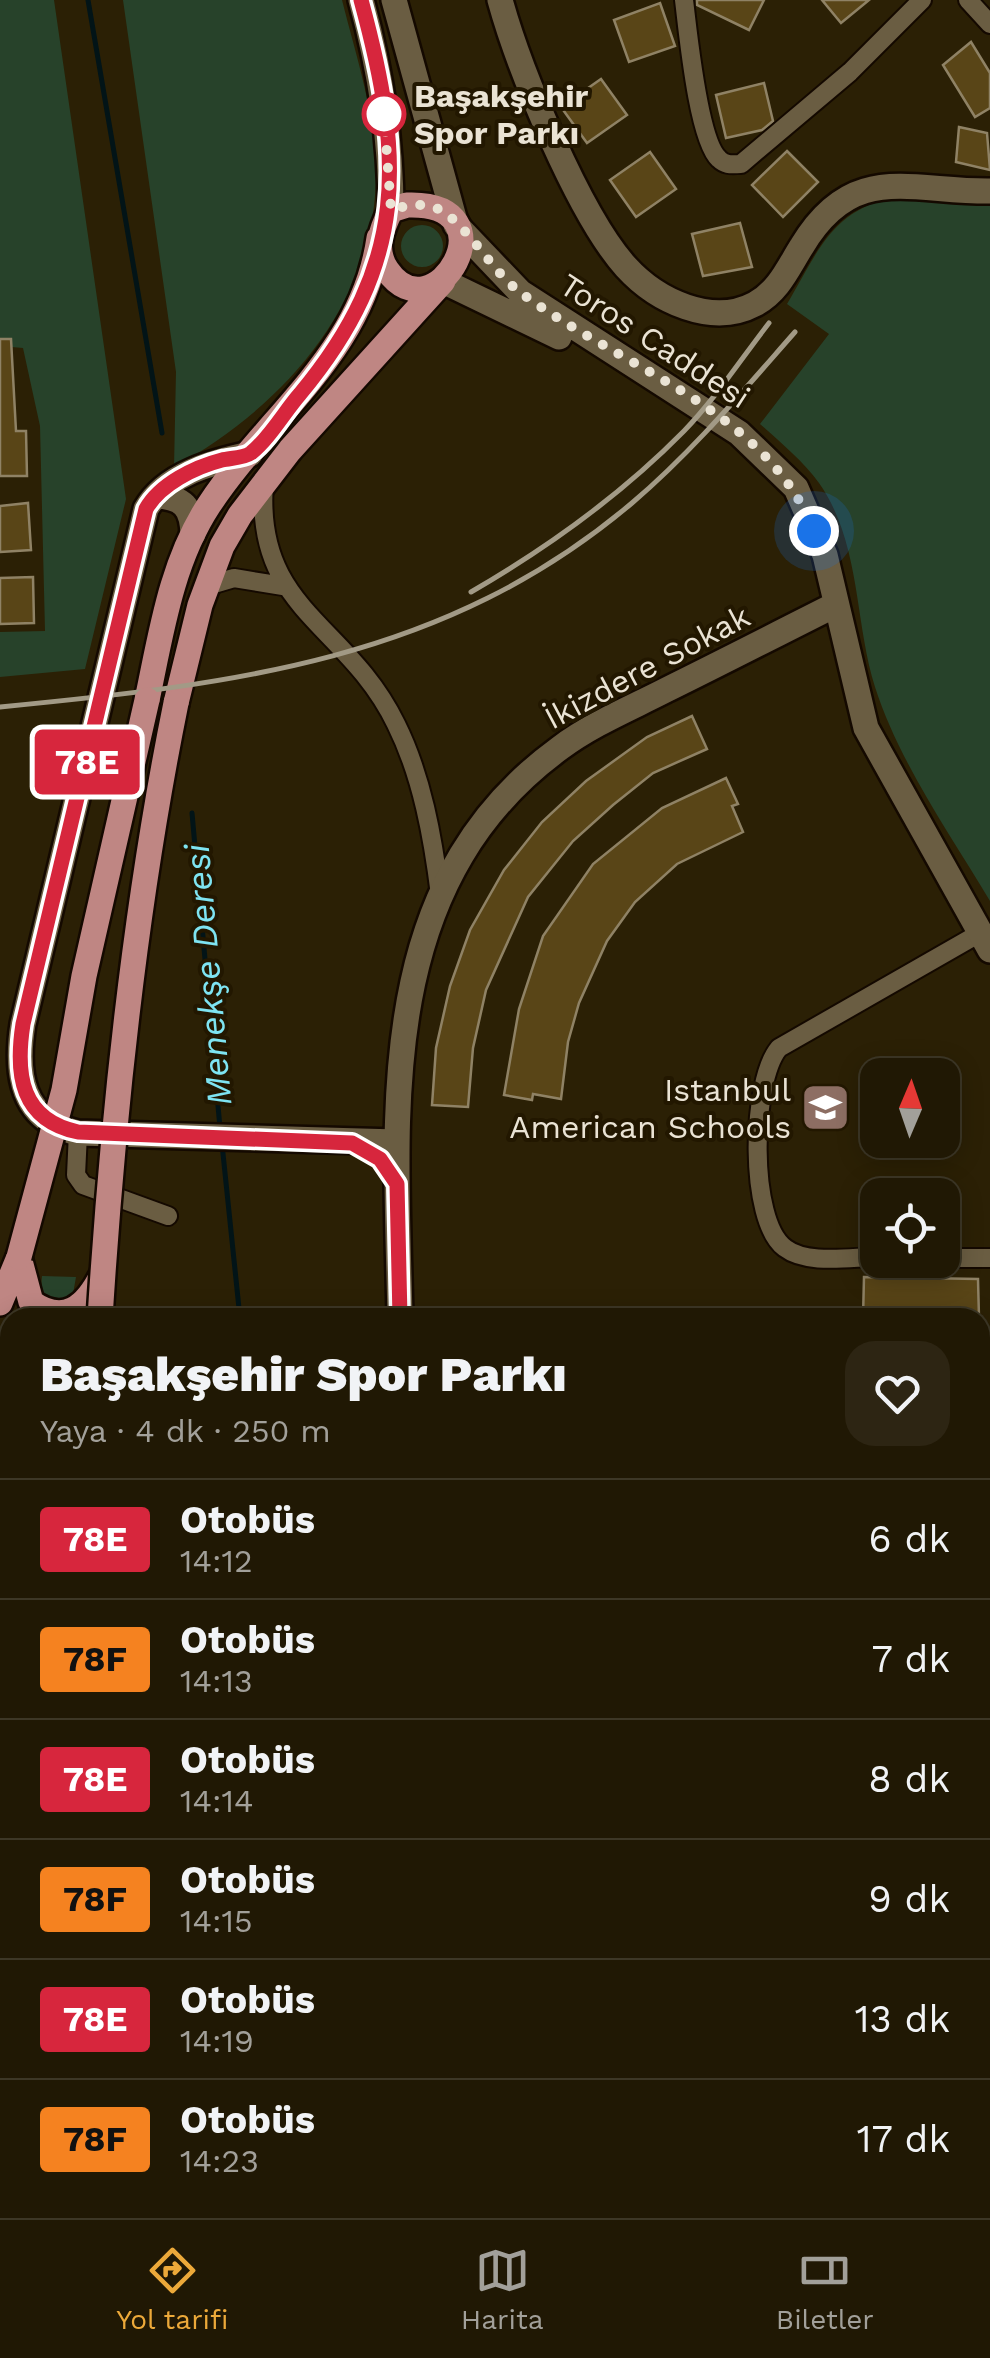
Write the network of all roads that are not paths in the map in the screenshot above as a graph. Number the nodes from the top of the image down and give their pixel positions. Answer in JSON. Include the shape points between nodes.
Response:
{"nodes":[{"id":1,"x":360,"y":0,"type":"edge"},
{"id":2,"x":394,"y":0,"type":"edge"},
{"id":3,"x":500,"y":0,"type":"edge"},
{"id":4,"x":684,"y":0,"type":"edge"},
{"id":5,"x":922,"y":0,"type":"edge"},
{"id":6,"x":968,"y":0,"type":"edge"},
{"id":7,"x":990,"y":24,"type":"edge"},
{"id":8,"x":990,"y":191,"type":"edge"},
{"id":9,"x":391,"y":210,"type":"junction"},
{"id":10,"x":456,"y":225,"type":"junction"},
{"id":11,"x":379,"y":238,"type":"junction"},
{"id":12,"x":443,"y":281,"type":"junction"},
{"id":13,"x":250,"y":454,"type":"junction"},
{"id":14,"x":264,"y":482,"type":"junction"},
{"id":15,"x":156,"y":496,"type":"junction"},
{"id":16,"x":809,"y":517,"type":"junction"},
{"id":17,"x":193,"y":534,"type":"junction"},
{"id":18,"x":207,"y":586,"type":"junction"},
{"id":19,"x":283,"y":586,"type":"junction"},
{"id":20,"x":835,"y":605,"type":"junction"},
{"id":21,"x":440,"y":896,"type":"junction"},
{"id":22,"x":985,"y":942,"type":"edge"},
{"id":23,"x":396,"y":1095,"type":"junction"},
{"id":24,"x":78,"y":1132,"type":"junction"},
{"id":25,"x":396,"y":1142,"type":"junction"},
{"id":26,"x":344,"y":1143,"type":"junction"},
{"id":27,"x":397,"y":1184,"type":"junction"},
{"id":28,"x":168,"y":1216,"type":"dead end"},
{"id":29,"x":19,"y":1257,"type":"junction"},
{"id":30,"x":860,"y":1257,"type":"edge"},
{"id":31,"x":960,"y":1258,"type":"edge"},
{"id":32,"x":990,"y":1258,"type":"edge"},
{"id":33,"x":102,"y":1275,"type":"junction"},
{"id":34,"x":0,"y":1303,"type":"edge"},
{"id":35,"x":39,"y":1308,"type":"edge"},
{"id":36,"x":78,"y":1308,"type":"edge"},
{"id":37,"x":100,"y":1308,"type":"edge"},
{"id":38,"x":400,"y":1308,"type":"edge"}],
"edges":[{"from":1,"to":9,"type":"street","via":[[386,126]]},
{"from":2,"to":10,"type":"street"},
{"from":3,"to":8,"type":"street","via":[[516,55],[600,230],[640,280],[695,310],[717,314],[774,293],[807,237],[842,198],[887,184]]},
{"from":4,"to":5,"type":"street","via":[[701,112],[716,158],[728,164],[741,164],[837,84]]},
{"from":6,"to":7,"type":"street"},
{"from":9,"to":10,"type":"main road","via":[[436,208]]},
{"from":9,"to":11,"type":"main road"},
{"from":10,"to":12,"type":"main road","via":[[459,262]]},
{"from":10,"to":16,"type":"street","name":"Toros Caddesi","via":[[520,292],[739,433],[782,472]]},
{"from":11,"to":12,"type":"main road","via":[[392,276],[417,288]]},
{"from":11,"to":13,"type":"main road","via":[[370,286],[348,332]]},
{"from":12,"to":14,"type":"main road"},
{"from":12,"to":16,"type":"street","name":"Toros Caddesi","via":[[547,329],[713,432],[764,470]]},
{"from":13,"to":15,"type":"street","via":[[202,466]]},
{"from":13,"to":17,"type":"main road"},
{"from":14,"to":18,"type":"main road","via":[[222,546]]},
{"from":14,"to":19,"type":"street","via":[[264,538]]},
{"from":15,"to":17,"type":"street","via":[[178,498],[191,510]]},
{"from":15,"to":24,"type":"street","via":[[146,509],[18,1051],[28,1102],[42,1119]]},
{"from":16,"to":20,"type":"street","name":"Toros Caddesi"},
{"from":17,"to":29,"type":"main road","bridge":true,"via":[[168,601],[60,1105]]},
{"from":18,"to":19,"type":"street","via":[[234,578]]},
{"from":18,"to":33,"type":"main road","bridge":true,"via":[[176,704],[133,970]]},
{"from":19,"to":21,"type":"street","via":[[372,684],[396,724],[426,813]]},
{"from":20,"to":21,"type":"street","name":"İkizdere Sokak","via":[[563,745],[486,822]]},
{"from":20,"to":22,"type":"street","name":"Toros Caddesi","via":[[878,756]]},
{"from":21,"to":23,"type":"street","name":"İkizdere Sokak","via":[[410,986]]},
{"from":22,"to":30,"type":"street","via":[[778,1048],[764,1076],[761,1186],[774,1237],[787,1250],[808,1256]]},
{"from":23,"to":25,"type":"street","name":"İkizdere Sokak"},
{"from":23,"to":26,"type":"street","via":[[378,1128]]},
{"from":24,"to":26,"type":"street"},
{"from":24,"to":28,"type":"street","via":[[76,1175],[84,1185]]},
{"from":25,"to":26,"type":"street"},
{"from":25,"to":27,"type":"street","name":"İkizdere Sokak"},
{"from":26,"to":27,"type":"street","via":[[380,1159]]},
{"from":27,"to":38,"type":"street","name":"İkizdere Sokak"},
{"from":29,"to":34,"type":"main road"},
{"from":29,"to":35,"type":"main road","via":[[31,1302]]},
{"from":31,"to":32,"type":"street"},
{"from":33,"to":36,"type":"main road"},
{"from":33,"to":37,"type":"main road","bridge":true}]}
